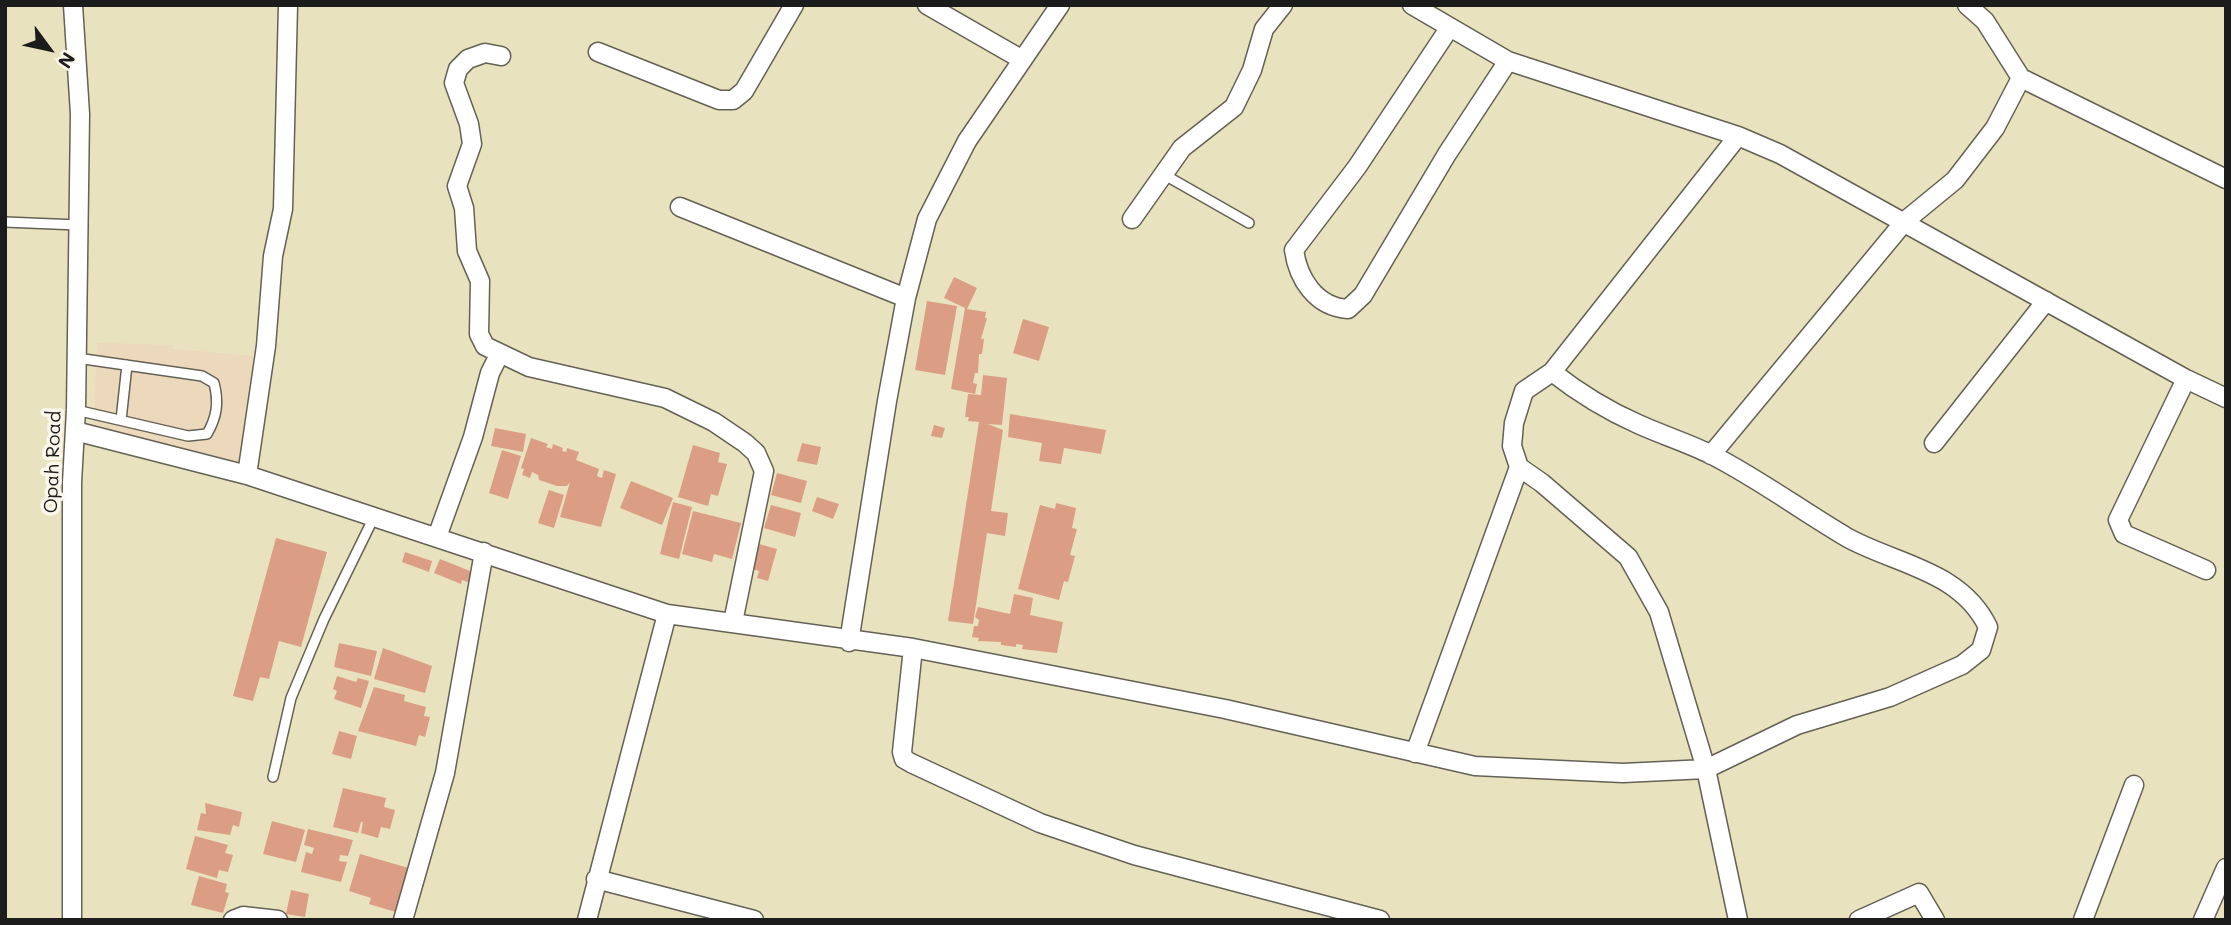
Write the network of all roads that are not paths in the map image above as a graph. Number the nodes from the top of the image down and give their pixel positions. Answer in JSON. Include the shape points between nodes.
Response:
{"nodes":[{"id":1,"x":73,"y":5,"type":"edge"},
{"id":2,"x":288,"y":5,"type":"edge"},
{"id":3,"x":794,"y":5,"type":"edge"},
{"id":4,"x":927,"y":5,"type":"edge"},
{"id":5,"x":1060,"y":5,"type":"edge"},
{"id":6,"x":1283,"y":5,"type":"edge"},
{"id":7,"x":1412,"y":5,"type":"edge"},
{"id":8,"x":1967,"y":5,"type":"edge"},
{"id":9,"x":1432,"y":10,"type":"edge"},
{"id":10,"x":1450,"y":27,"type":"junction"},
{"id":11,"x":598,"y":52,"type":"dead end"},
{"id":12,"x":501,"y":56,"type":"dead end"},
{"id":13,"x":1021,"y":59,"type":"junction"},
{"id":14,"x":1508,"y":61,"type":"junction"},
{"id":15,"x":2021,"y":78,"type":"junction"},
{"id":16,"x":1738,"y":136,"type":"junction"},
{"id":17,"x":1163,"y":174,"type":"junction"},
{"id":18,"x":2226,"y":179,"type":"edge"},
{"id":19,"x":680,"y":207,"type":"dead end"},
{"id":20,"x":1132,"y":219,"type":"dead end"},
{"id":21,"x":1905,"y":221,"type":"junction"},
{"id":22,"x":5,"y":222,"type":"edge"},
{"id":23,"x":1249,"y":223,"type":"dead end"},
{"id":24,"x":78,"y":225,"type":"junction"},
{"id":25,"x":906,"y":298,"type":"junction"},
{"id":26,"x":2046,"y":301,"type":"junction"},
{"id":27,"x":499,"y":355,"type":"junction"},
{"id":28,"x":77,"y":358,"type":"junction"},
{"id":29,"x":127,"y":365,"type":"junction"},
{"id":30,"x":1552,"y":372,"type":"junction"},
{"id":31,"x":2186,"y":379,"type":"junction"},
{"id":32,"x":2226,"y":398,"type":"edge"},
{"id":33,"x":76,"y":410,"type":"junction"},
{"id":34,"x":121,"y":420,"type":"junction"},
{"id":35,"x":75,"y":431,"type":"junction"},
{"id":36,"x":1934,"y":443,"type":"dead end"},
{"id":37,"x":1711,"y":454,"type":"junction"},
{"id":38,"x":1519,"y":467,"type":"junction"},
{"id":39,"x":247,"y":475,"type":"junction"},
{"id":40,"x":374,"y":517,"type":"junction"},
{"id":41,"x":437,"y":537,"type":"junction"},
{"id":42,"x":484,"y":552,"type":"junction"},
{"id":43,"x":2206,"y":570,"type":"dead end"},
{"id":44,"x":667,"y":614,"type":"junction"},
{"id":45,"x":733,"y":622,"type":"junction"},
{"id":46,"x":849,"y":642,"type":"junction"},
{"id":47,"x":913,"y":648,"type":"junction"},
{"id":48,"x":1415,"y":752,"type":"junction"},
{"id":49,"x":1706,"y":769,"type":"junction"},
{"id":50,"x":273,"y":777,"type":"dead end"},
{"id":51,"x":2134,"y":785,"type":"dead end"},
{"id":52,"x":2226,"y":868,"type":"edge"},
{"id":53,"x":596,"y":880,"type":"junction"},
{"id":54,"x":72,"y":920,"type":"edge"},
{"id":55,"x":233,"y":920,"type":"edge"},
{"id":56,"x":278,"y":920,"type":"edge"},
{"id":57,"x":402,"y":920,"type":"edge"},
{"id":58,"x":587,"y":920,"type":"edge"},
{"id":59,"x":754,"y":920,"type":"edge"},
{"id":60,"x":1380,"y":920,"type":"edge"},
{"id":61,"x":1738,"y":920,"type":"edge"},
{"id":62,"x":1859,"y":920,"type":"edge"},
{"id":63,"x":1935,"y":920,"type":"edge"},
{"id":64,"x":2083,"y":920,"type":"edge"},
{"id":65,"x":2203,"y":920,"type":"edge"}],
"edges":[{"from":1,"to":24,"type":"street","name":"Opah Road","via":[[80,114]]},
{"from":2,"to":39,"type":"street","via":[[283,209],[272,256],[266,346]]},
{"from":3,"to":11,"type":"street","via":[[744,91],[733,100],[719,100]]},
{"from":4,"to":13,"type":"street"},
{"from":5,"to":13,"type":"street"},
{"from":6,"to":17,"type":"street","via":[[1264,29],[1252,70],[1234,107],[1182,148]]},
{"from":7,"to":9,"type":"street"},
{"from":8,"to":15,"type":"street","via":[[1986,21]]},
{"from":9,"to":10,"type":"street"},
{"from":10,"to":14,"type":"street"},
{"from":10,"to":14,"type":"street","via":[[1357,167],[1294,250],[1297,271],[1315,295],[1336,308],[1348,309],[1363,295]]},
{"from":12,"to":27,"type":"street","via":[[485,52],[468,59],[458,69],[454,83],[472,144],[457,186],[464,208],[467,251],[480,281],[479,334],[485,346]]},
{"from":13,"to":25,"type":"street","via":[[967,141],[927,219]]},
{"from":14,"to":16,"type":"street"},
{"from":15,"to":18,"type":"street"},
{"from":15,"to":21,"type":"street","via":[[1995,128],[1955,180]]},
{"from":16,"to":21,"type":"street","via":[[1780,153]]},
{"from":16,"to":30,"type":"street"},
{"from":17,"to":20,"type":"street"},
{"from":17,"to":23,"type":"lane"},
{"from":19,"to":25,"type":"street"},
{"from":21,"to":26,"type":"street"},
{"from":21,"to":37,"type":"street"},
{"from":22,"to":24,"type":"lane"},
{"from":24,"to":28,"type":"street","name":"Opah Road"},
{"from":25,"to":46,"type":"street"},
{"from":26,"to":31,"type":"street"},
{"from":26,"to":36,"type":"street"},
{"from":27,"to":41,"type":"street"},
{"from":27,"to":45,"type":"street","via":[[529,367],[665,398],[714,422],[756,453],[764,471]]},
{"from":28,"to":29,"type":"lane"},
{"from":28,"to":33,"type":"street","name":"Opah Road"},
{"from":29,"to":34,"type":"lane"},
{"from":29,"to":34,"type":"lane","via":[[202,376],[214,383],[218,400],[214,422],[206,434],[188,436]]},
{"from":30,"to":37,"type":"street","via":[[1584,397]]},
{"from":30,"to":38,"type":"street","via":[[1524,391],[1514,424],[1513,446]]},
{"from":31,"to":32,"type":"street"},
{"from":31,"to":43,"type":"street","via":[[2118,520],[2124,534]]},
{"from":33,"to":34,"type":"lane"},
{"from":33,"to":35,"type":"street","name":"Opah Road"},
{"from":35,"to":39,"type":"street"},
{"from":35,"to":54,"type":"street","name":"Opah Road"},
{"from":37,"to":49,"type":"street","via":[[1852,539],[1919,566],[1978,606],[1988,627],[1981,650],[1962,665],[1889,697],[1797,725]]},
{"from":38,"to":48,"type":"street"},
{"from":38,"to":49,"type":"street","via":[[1628,557],[1659,612]]},
{"from":39,"to":40,"type":"street"},
{"from":40,"to":41,"type":"street"},
{"from":40,"to":50,"type":"lane","via":[[291,698]]},
{"from":41,"to":42,"type":"street"},
{"from":42,"to":44,"type":"street"},
{"from":42,"to":57,"type":"street","via":[[445,773]]},
{"from":44,"to":45,"type":"street"},
{"from":44,"to":53,"type":"street"},
{"from":45,"to":46,"type":"street"},
{"from":46,"to":47,"type":"street"},
{"from":47,"to":48,"type":"street","via":[[1225,709]]},
{"from":47,"to":60,"type":"street","via":[[904,759],[1040,823],[1134,855]]},
{"from":48,"to":49,"type":"street","via":[[1475,766],[1623,774]]},
{"from":49,"to":61,"type":"street"},
{"from":51,"to":64,"type":"street"},
{"from":52,"to":65,"type":"street"},
{"from":53,"to":58,"type":"street"},
{"from":53,"to":59,"type":"street"},
{"from":55,"to":56,"type":"street","via":[[243,916]]},
{"from":62,"to":63,"type":"street","via":[[1919,893]]}]}
